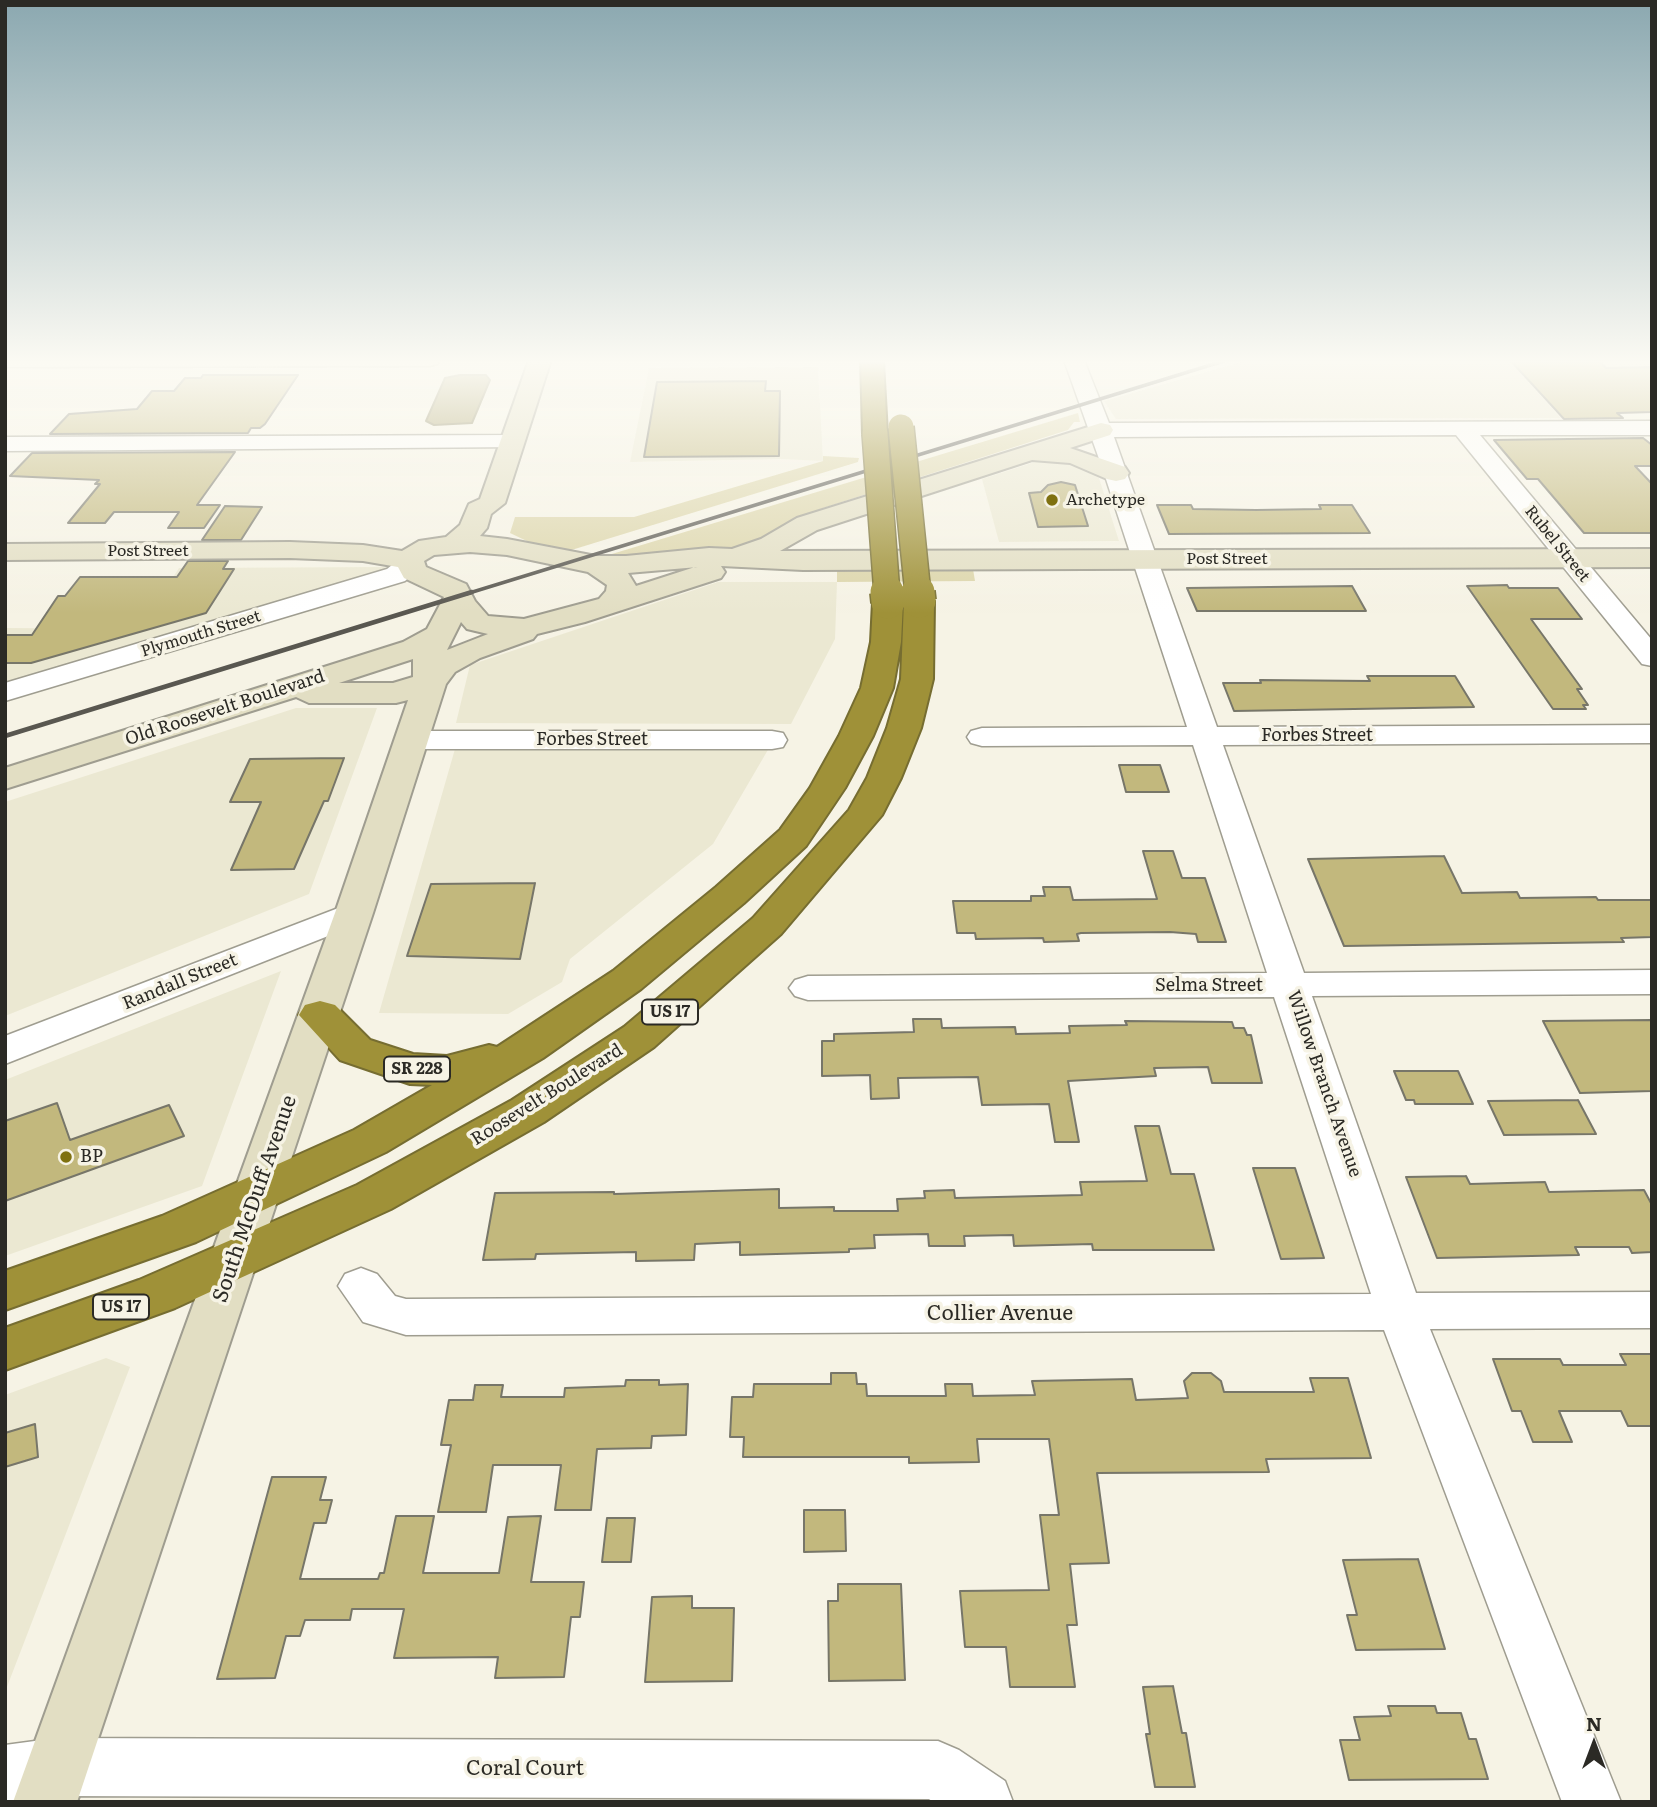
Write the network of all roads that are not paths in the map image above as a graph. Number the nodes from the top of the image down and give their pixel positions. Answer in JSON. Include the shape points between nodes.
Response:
{"nodes":[{"id":1,"x":511,"y":444,"type":"edge"},
{"id":2,"x":895,"y":444,"type":"edge"},
{"id":3,"x":1054,"y":444,"type":"edge"},
{"id":4,"x":1106,"y":444,"type":"edge"},
{"id":5,"x":1475,"y":444,"type":"edge"},
{"id":6,"x":1026,"y":453,"type":"junction"},
{"id":7,"x":1116,"y":473,"type":"junction"},
{"id":8,"x":492,"y":503,"type":"junction"},
{"id":9,"x":821,"y":520,"type":"junction"},
{"id":10,"x":449,"y":545,"type":"junction"},
{"id":11,"x":507,"y":548,"type":"junction"},
{"id":12,"x":290,"y":550,"type":"junction"},
{"id":13,"x":5,"y":552,"type":"edge"},
{"id":14,"x":736,"y":557,"type":"junction"},
{"id":15,"x":1652,"y":558,"type":"edge"},
{"id":16,"x":1144,"y":559,"type":"junction"},
{"id":17,"x":1569,"y":559,"type":"junction"},
{"id":18,"x":866,"y":560,"type":"junction"},
{"id":19,"x":803,"y":561,"type":"junction"},
{"id":20,"x":596,"y":565,"type":"junction"},
{"id":21,"x":411,"y":569,"type":"junction"},
{"id":22,"x":459,"y":596,"type":"junction"},
{"id":23,"x":904,"y":602,"type":"junction"},
{"id":24,"x":610,"y":605,"type":"junction"},
{"id":25,"x":550,"y":621,"type":"junction"},
{"id":26,"x":442,"y":633,"type":"junction"},
{"id":27,"x":1652,"y":658,"type":"edge"},
{"id":28,"x":430,"y":682,"type":"junction"},
{"id":29,"x":5,"y":692,"type":"edge"},
{"id":30,"x":261,"y":697,"type":"junction"},
{"id":31,"x":1652,"y":734,"type":"edge"},
{"id":32,"x":1204,"y":736,"type":"junction"},
{"id":33,"x":982,"y":737,"type":"dead end"},
{"id":34,"x":412,"y":740,"type":"junction"},
{"id":35,"x":772,"y":740,"type":"dead end"},
{"id":36,"x":5,"y":779,"type":"edge"},
{"id":37,"x":354,"y":913,"type":"junction"},
{"id":38,"x":1652,"y":982,"type":"edge"},
{"id":39,"x":1291,"y":985,"type":"junction"},
{"id":40,"x":808,"y":988,"type":"dead end"},
{"id":41,"x":320,"y":1015,"type":"junction"},
{"id":42,"x":528,"y":1048,"type":"junction"},
{"id":43,"x":5,"y":1051,"type":"edge"},
{"id":44,"x":258,"y":1195,"type":"junction"},
{"id":45,"x":235,"y":1259,"type":"junction"},
{"id":46,"x":361,"y":1286,"type":"dead end"},
{"id":47,"x":5,"y":1291,"type":"edge"},
{"id":48,"x":1652,"y":1310,"type":"edge"},
{"id":49,"x":1400,"y":1312,"type":"junction"},
{"id":50,"x":5,"y":1349,"type":"edge"},
{"id":51,"x":36,"y":1781,"type":"edge"},
{"id":52,"x":984,"y":1802,"type":"edge"},
{"id":53,"x":1592,"y":1802,"type":"edge"}],
"edges":[{"from":1,"to":8,"type":"main road"},
{"from":2,"to":23,"type":"highway","name":"Roosevelt Boulevard","number":"US 17","bridge":true},
{"from":3,"to":6,"type":"main road"},
{"from":4,"to":7,"type":"street","name":"Willow Branch Avenue"},
{"from":5,"to":17,"type":"street","name":"Rubel Street"},
{"from":6,"to":7,"type":"main road","via":[[1074,456]]},
{"from":6,"to":9,"type":"main road"},
{"from":7,"to":16,"type":"street","name":"Willow Branch Avenue"},
{"from":8,"to":10,"type":"main road","via":[[479,510],[473,527]]},
{"from":8,"to":11,"type":"main road","via":[[500,510],[495,537]]},
{"from":9,"to":14,"type":"main road","via":[[796,528],[768,547]]},
{"from":9,"to":18,"type":"main road","via":[[812,531],[813,541]]},
{"from":10,"to":11,"type":"main road","name":"Post Street"},
{"from":10,"to":12,"type":"main road","name":"Post Street","via":[[352,544]]},
{"from":10,"to":21,"type":"main road","via":[[419,550]]},
{"from":11,"to":20,"type":"main road","name":"Post Street"},
{"from":12,"to":13,"type":"main road","name":"Post Street"},
{"from":12,"to":21,"type":"main road","name":"Post Street","via":[[363,553]]},
{"from":14,"to":19,"type":"main road","name":"Post Street"},
{"from":14,"to":20,"type":"main road","name":"Post Street"},
{"from":15,"to":17,"type":"main road","name":"Post Street"},
{"from":16,"to":17,"type":"main road","name":"Post Street"},
{"from":16,"to":18,"type":"main road","name":"Post Street"},
{"from":16,"to":32,"type":"street","name":"Willow Branch Avenue"},
{"from":17,"to":27,"type":"street","name":"Rubel Street"},
{"from":18,"to":19,"type":"main road","name":"Post Street"},
{"from":19,"to":24,"type":"main road","name":"Post Street","via":[[716,571]]},
{"from":20,"to":24,"type":"main road","via":[[622,583],[621,593]]},
{"from":21,"to":22,"type":"main road","name":"Post Street","via":[[456,590]]},
{"from":21,"to":29,"type":"street","name":"Plymouth Street"},
{"from":22,"to":25,"type":"main road","via":[[466,612],[487,626],[524,628]]},
{"from":22,"to":26,"type":"main road","name":"South McDuff Avenue"},
{"from":23,"to":42,"type":"highway","name":"Roosevelt Boulevard","number":"US 17","via":[[886,642],[877,688],[839,767],[793,838],[628,980]]},
{"from":23,"to":45,"type":"highway","name":"Roosevelt Boulevard","number":"US 17","via":[[917,679],[884,778],[864,815],[767,926],[639,1037],[528,1111],[374,1197]]},
{"from":24,"to":25,"type":"main road"},
{"from":25,"to":28,"type":"main road","via":[[469,651],[444,665]]},
{"from":26,"to":28,"type":"main road","name":"South McDuff Avenue","via":[[427,665]]},
{"from":26,"to":30,"type":"main road","name":"Old Roosevelt Boulevard","via":[[414,649]]},
{"from":28,"to":30,"type":"main road","via":[[396,693]]},
{"from":28,"to":34,"type":"main road","name":"South McDuff Avenue"},
{"from":30,"to":36,"type":"main road","name":"Old Roosevelt Boulevard"},
{"from":31,"to":32,"type":"street","name":"Forbes Street"},
{"from":32,"to":33,"type":"street","name":"Forbes Street"},
{"from":32,"to":39,"type":"street","name":"Willow Branch Avenue"},
{"from":34,"to":35,"type":"street","name":"Forbes Street"},
{"from":34,"to":37,"type":"main road","name":"South McDuff Avenue"},
{"from":37,"to":41,"type":"main road","name":"South McDuff Avenue"},
{"from":37,"to":43,"type":"street","name":"Randall Street"},
{"from":38,"to":39,"type":"street","name":"Selma Street"},
{"from":39,"to":40,"type":"street","name":"Selma Street"},
{"from":39,"to":49,"type":"street","name":"Willow Branch Avenue"},
{"from":41,"to":42,"type":"highway","number":"SR 228","via":[[355,1050],[410,1069],[447,1071]]},
{"from":41,"to":44,"type":"main road","name":"South McDuff Avenue"},
{"from":42,"to":44,"type":"highway","name":"Roosevelt Boulevard","number":"US 17","via":[[370,1141]]},
{"from":44,"to":45,"type":"main road","name":"South McDuff Avenue"},
{"from":44,"to":47,"type":"highway","name":"Roosevelt Boulevard","number":"US 17","via":[[179,1229]]},
{"from":45,"to":50,"type":"highway","name":"Roosevelt Boulevard","number":"US 17","via":[[157,1294]]},
{"from":45,"to":51,"type":"main road","name":"South McDuff Avenue"},
{"from":46,"to":49,"type":"street","name":"Collier Avenue","via":[[379,1309],[406,1317]]},
{"from":48,"to":49,"type":"street","name":"Collier Avenue"},
{"from":49,"to":53,"type":"street","name":"Willow Branch Avenue"},
{"from":51,"to":52,"type":"street","name":"Coral Court","via":[[939,1770]]}]}
